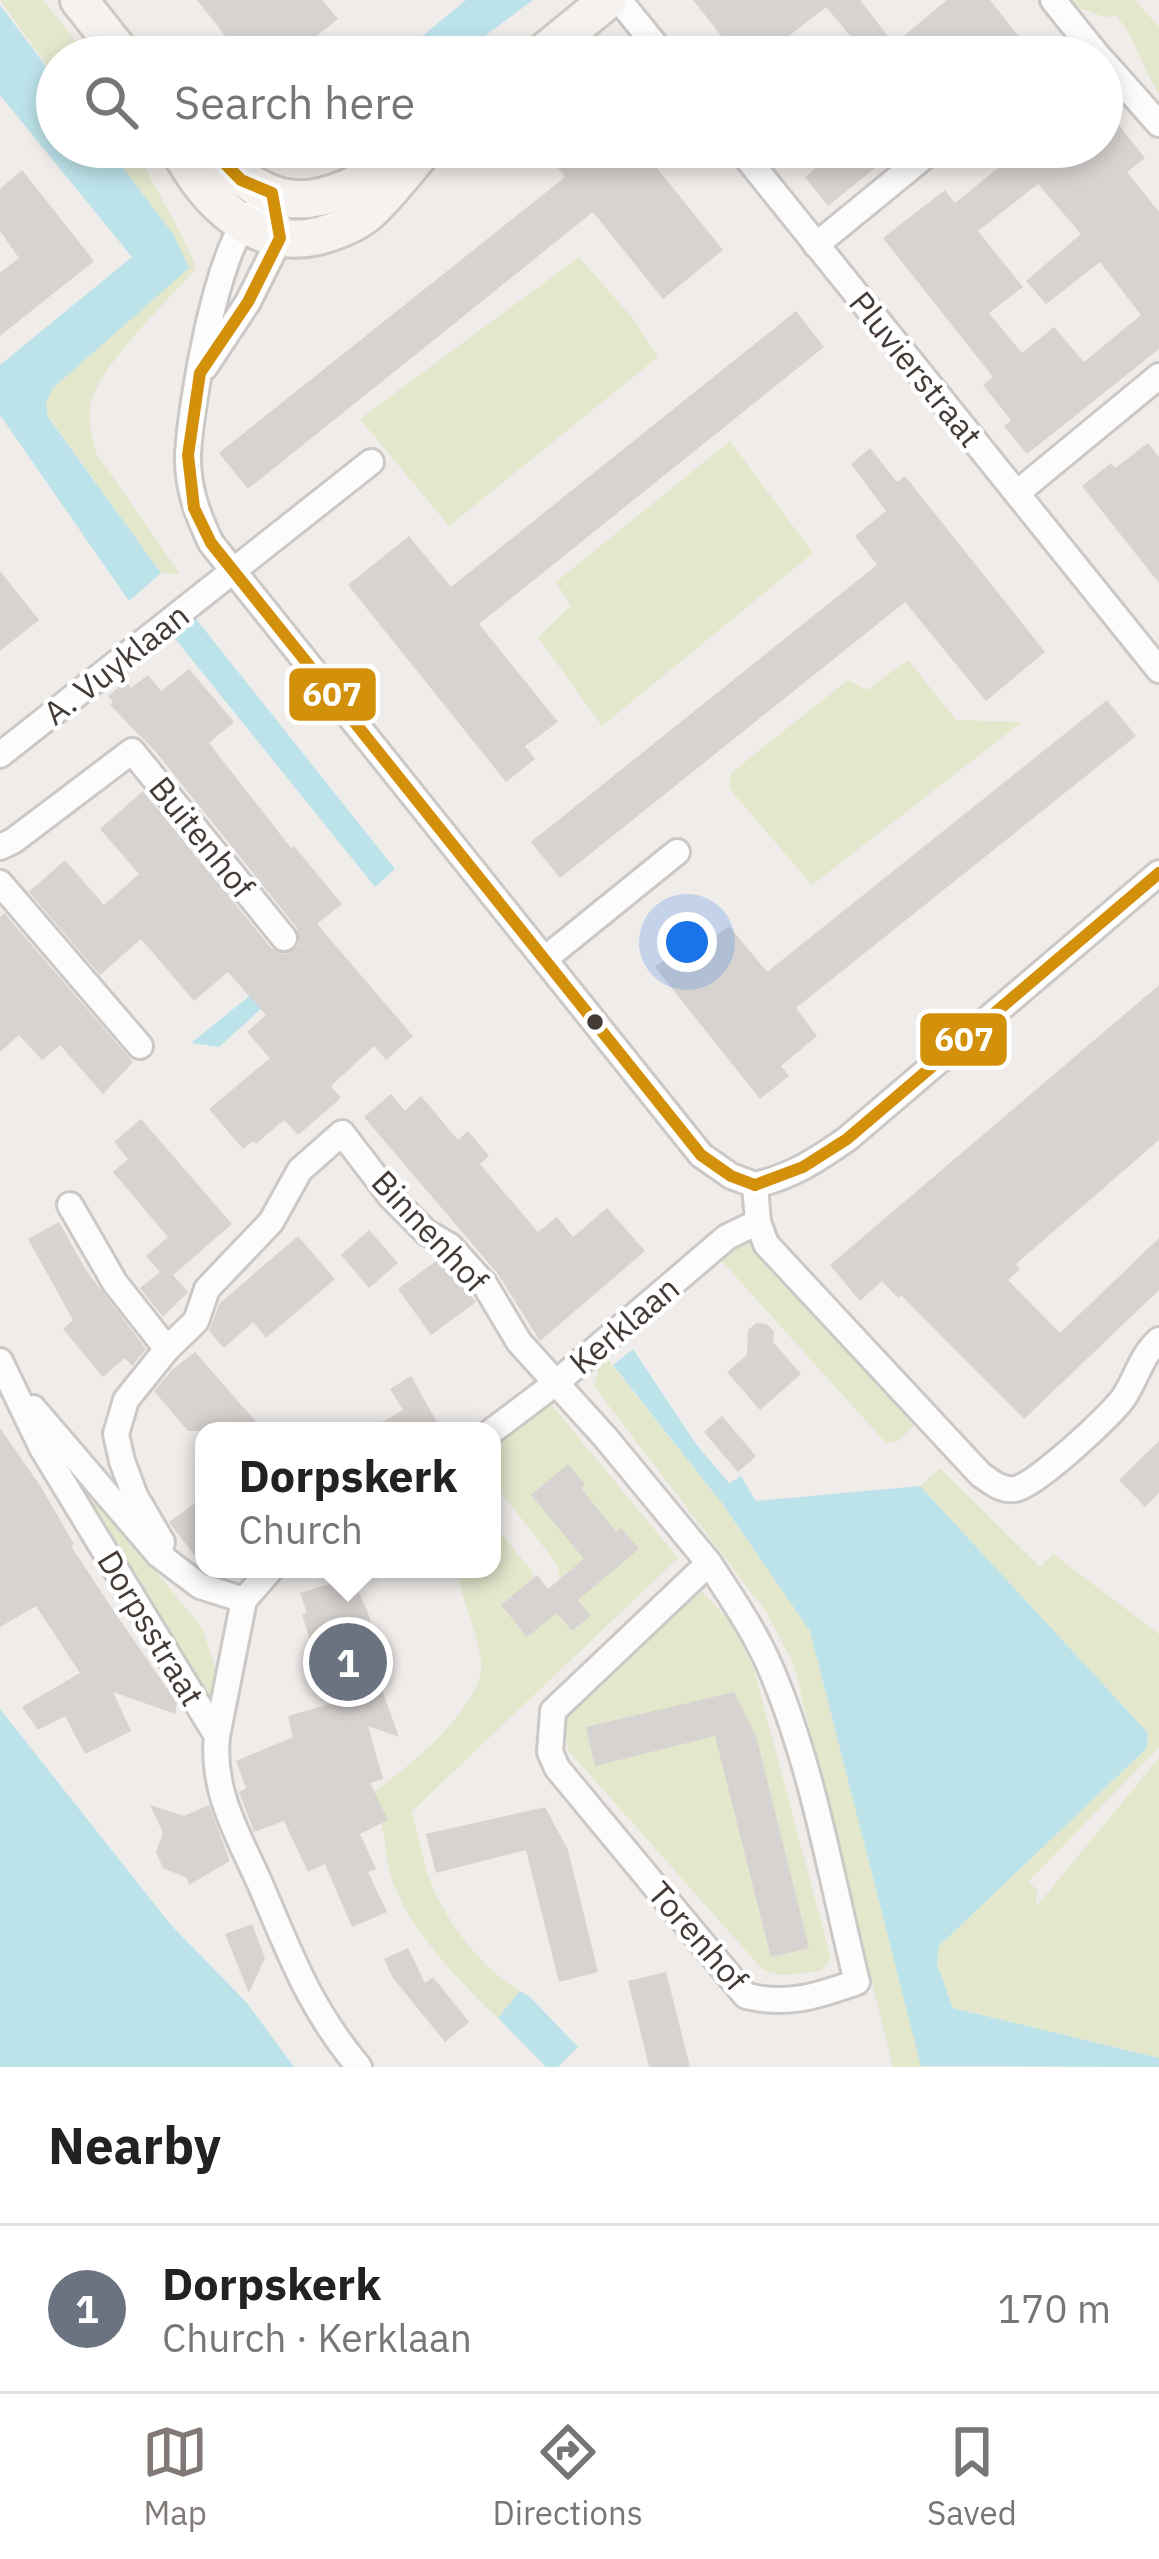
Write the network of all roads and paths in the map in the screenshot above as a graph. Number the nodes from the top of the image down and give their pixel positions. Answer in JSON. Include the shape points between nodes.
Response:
{"nodes":[{"id":1,"x":79,"y":0,"type":"edge"},
{"id":2,"x":608,"y":0,"type":"edge"},
{"id":3,"x":619,"y":0,"type":"edge"},
{"id":4,"x":1053,"y":0,"type":"edge"},
{"id":5,"x":107,"y":36,"type":"edge"},
{"id":6,"x":564,"y":36,"type":"edge"},
{"id":7,"x":648,"y":36,"type":"edge"},
{"id":8,"x":1078,"y":36,"type":"edge"},
{"id":9,"x":1123,"y":87,"type":"edge"},
{"id":10,"x":1159,"y":124,"type":"edge"},
{"id":11,"x":193,"y":168,"type":"edge"},
{"id":12,"x":229,"y":168,"type":"edge"},
{"id":13,"x":386,"y":168,"type":"edge"},
{"id":14,"x":407,"y":168,"type":"edge"},
{"id":15,"x":755,"y":168,"type":"edge"},
{"id":16,"x":910,"y":168,"type":"edge"},
{"id":17,"x":272,"y":193,"type":"junction"},
{"id":18,"x":242,"y":223,"type":"junction"},
{"id":19,"x":280,"y":238,"type":"junction"},
{"id":20,"x":816,"y":244,"type":"junction"},
{"id":21,"x":200,"y":374,"type":"junction"},
{"id":22,"x":1159,"y":376,"type":"edge"},
{"id":23,"x":371,"y":462,"type":"dead end"},
{"id":24,"x":1017,"y":493,"type":"junction"},
{"id":25,"x":231,"y":572,"type":"junction"},
{"id":26,"x":1159,"y":670,"type":"edge"},
{"id":27,"x":0,"y":755,"type":"edge"},
{"id":28,"x":0,"y":847,"type":"edge"},
{"id":29,"x":677,"y":852,"type":"dead end"},
{"id":30,"x":1159,"y":874,"type":"edge"},
{"id":31,"x":0,"y":884,"type":"edge"},
{"id":32,"x":284,"y":938,"type":"dead end"},
{"id":33,"x":546,"y":958,"type":"junction"},
{"id":34,"x":140,"y":1046,"type":"dead end"},
{"id":35,"x":755,"y":1185,"type":"junction"},
{"id":36,"x":70,"y":1205,"type":"dead end"},
{"id":37,"x":758,"y":1222,"type":"junction"},
{"id":38,"x":1159,"y":1340,"type":"edge"},
{"id":39,"x":167,"y":1349,"type":"junction"},
{"id":40,"x":0,"y":1361,"type":"edge"},
{"id":41,"x":557,"y":1382,"type":"junction"},
{"id":42,"x":16,"y":1388,"type":"junction"},
{"id":43,"x":501,"y":1424,"type":"edge"},
{"id":44,"x":159,"y":1555,"type":"junction"},
{"id":45,"x":709,"y":1563,"type":"junction"},
{"id":46,"x":264,"y":1578,"type":"edge"},
{"id":47,"x":244,"y":1600,"type":"junction"},
{"id":48,"x":217,"y":1736,"type":"junction"},
{"id":49,"x":358,"y":2067,"type":"edge"}],
"edges":[{"from":1,"to":5,"type":"street"},
{"from":2,"to":6,"type":"street"},
{"from":3,"to":7,"type":"street"},
{"from":4,"to":8,"type":"street"},
{"from":9,"to":10,"type":"street"},
{"from":11,"to":18,"type":"street"},
{"from":12,"to":17,"type":"street"},
{"from":13,"to":17,"type":"street","via":[[343,192],[303,201]]},
{"from":14,"to":19,"type":"street","via":[[356,220],[299,241]]},
{"from":15,"to":20,"type":"street","name":"Pluvierstraat"},
{"from":16,"to":20,"type":"street"},
{"from":17,"to":18,"type":"street"},
{"from":17,"to":19,"type":"street"},
{"from":18,"to":19,"type":"street"},
{"from":18,"to":21,"type":"street"},
{"from":19,"to":21,"type":"street"},
{"from":20,"to":24,"type":"street","name":"Pluvierstraat"},
{"from":21,"to":25,"type":"street","via":[[188,455],[194,508]]},
{"from":22,"to":24,"type":"street"},
{"from":23,"to":25,"type":"street","name":"A. Vuyklaan"},
{"from":24,"to":26,"type":"street","name":"Pluvierstraat"},
{"from":25,"to":27,"type":"street","name":"A. Vuyklaan"},
{"from":25,"to":33,"type":"street"},
{"from":28,"to":32,"type":"street","name":"Buitenhof","via":[[132,751]]},
{"from":29,"to":33,"type":"street"},
{"from":30,"to":35,"type":"street","via":[[847,1139],[811,1165]]},
{"from":31,"to":34,"type":"street"},
{"from":33,"to":35,"type":"street","via":[[701,1155]]},
{"from":35,"to":37,"type":"street"},
{"from":36,"to":39,"type":"street","via":[[115,1283]]},
{"from":37,"to":38,"type":"street","via":[[766,1244],[1000,1488],[1035,1482],[1123,1400]]},
{"from":37,"to":41,"type":"street","name":"Kerklaan","via":[[727,1238]]},
{"from":39,"to":41,"type":"street","name":"Binnenhof","via":[[196,1321],[207,1288],[271,1222],[300,1170],[342,1133],[392,1197],[485,1285],[519,1342]]},
{"from":39,"to":44,"type":"street","name":"Binnenhof","via":[[126,1400],[116,1435],[135,1496],[161,1541]]},
{"from":40,"to":42,"type":"street","name":"Dorpsstraat"},
{"from":41,"to":43,"type":"street","name":"Kerklaan"},
{"from":41,"to":45,"type":"street","name":"Torenhof"},
{"from":42,"to":44,"type":"street","name":"Dorpsstraat"},
{"from":42,"to":48,"type":"street","name":"Dorpsstraat","via":[[42,1448]]},
{"from":44,"to":47,"type":"street","name":"Dorpsstraat","via":[[200,1586]]},
{"from":45,"to":45,"type":"street","name":"Torenhof","via":[[770,1667],[796,1738],[857,1982],[820,1995],[776,2003],[746,1996],[550,1752],[553,1711]]},
{"from":46,"to":47,"type":"street"},
{"from":47,"to":48,"type":"street"},
{"from":48,"to":49,"type":"street","name":"Dorpsstraat","via":[[214,1765],[225,1809],[297,1975]]}]}
